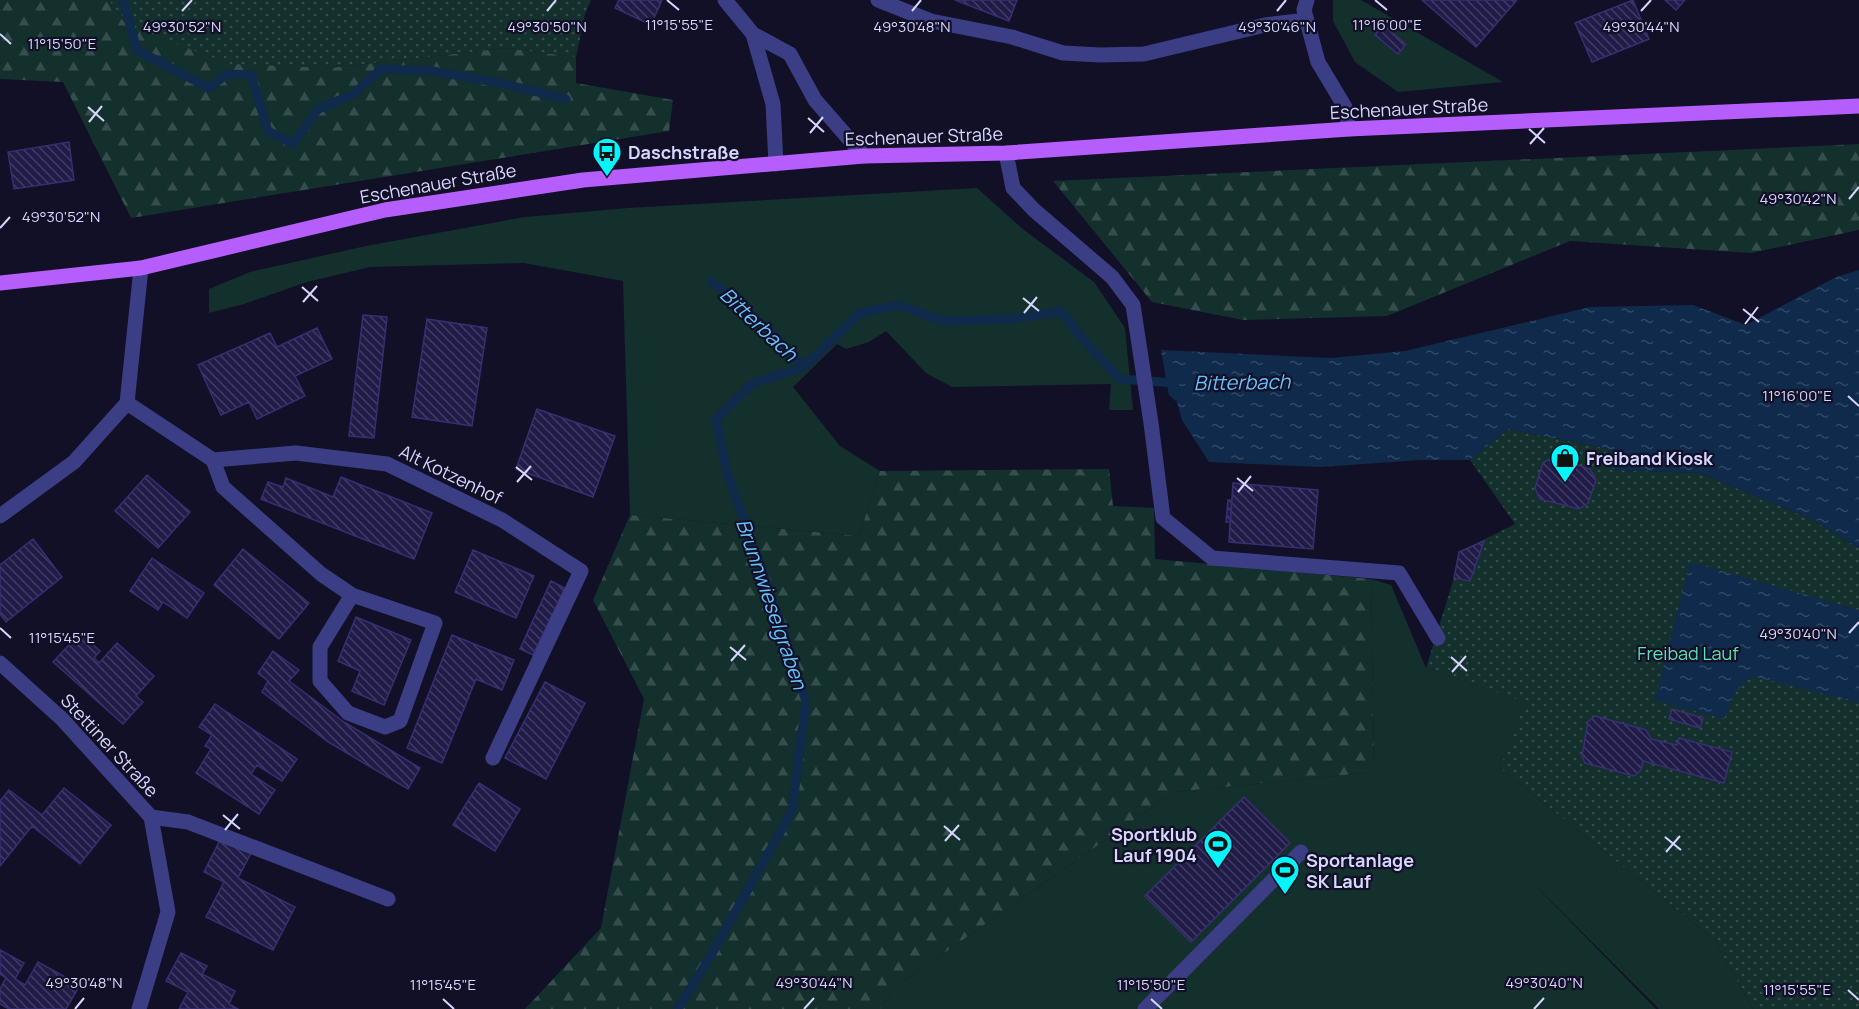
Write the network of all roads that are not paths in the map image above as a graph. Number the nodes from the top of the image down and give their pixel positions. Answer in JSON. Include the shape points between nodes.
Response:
{"nodes":[{"id":1,"x":725,"y":0,"type":"edge"},
{"id":2,"x":878,"y":0,"type":"edge"},
{"id":3,"x":1307,"y":0,"type":"edge"},
{"id":4,"x":1307,"y":20,"type":"junction"},
{"id":5,"x":753,"y":34,"type":"junction"},
{"id":6,"x":1859,"y":106,"type":"edge"},
{"id":7,"x":1349,"y":129,"type":"junction"},
{"id":8,"x":1006,"y":153,"type":"junction"},
{"id":9,"x":864,"y":156,"type":"junction"},
{"id":10,"x":776,"y":164,"type":"junction"},
{"id":11,"x":141,"y":268,"type":"junction"},
{"id":12,"x":0,"y":283,"type":"edge"},
{"id":13,"x":127,"y":403,"type":"junction"},
{"id":14,"x":213,"y":460,"type":"junction"},
{"id":15,"x":0,"y":516,"type":"edge"},
{"id":16,"x":352,"y":595,"type":"junction"},
{"id":17,"x":1438,"y":638,"type":"dead end"},
{"id":18,"x":0,"y":663,"type":"edge"},
{"id":19,"x":493,"y":758,"type":"dead end"},
{"id":20,"x":151,"y":817,"type":"junction"},
{"id":21,"x":1301,"y":852,"type":"dead end"},
{"id":22,"x":388,"y":899,"type":"dead end"},
{"id":23,"x":139,"y":1009,"type":"edge"},
{"id":24,"x":1145,"y":1009,"type":"edge"}],
"edges":[{"from":1,"to":5,"type":"street"},
{"from":2,"to":4,"type":"street","via":[[931,21],[1012,37],[1063,53],[1100,55],[1144,54],[1265,25]]},
{"from":3,"to":4,"type":"street"},
{"from":4,"to":7,"type":"street","via":[[1318,62],[1345,107]]},
{"from":5,"to":9,"type":"street","via":[[790,54],[815,100]]},
{"from":5,"to":10,"type":"street","via":[[773,104]]},
{"from":6,"to":7,"type":"main road","name":"Eschenauer Straße"},
{"from":7,"to":8,"type":"main road","name":"Eschenauer Straße"},
{"from":8,"to":9,"type":"main road","name":"Eschenauer Straße"},
{"from":8,"to":17,"type":"street","via":[[1013,188],[1112,277],[1133,305],[1163,518],[1212,558],[1399,573]]},
{"from":9,"to":10,"type":"main road","name":"Eschenauer Straße"},
{"from":10,"to":11,"type":"main road","name":"Eschenauer Straße","via":[[583,180],[385,210]]},
{"from":11,"to":12,"type":"main road","name":"Eschenauer Straße"},
{"from":11,"to":13,"type":"street"},
{"from":13,"to":14,"type":"street"},
{"from":13,"to":15,"type":"street","via":[[74,462]]},
{"from":14,"to":16,"type":"street","via":[[223,487],[321,574]]},
{"from":14,"to":19,"type":"street","name":"Alt Kotzenhof","via":[[296,453],[387,464],[502,520],[581,570]]},
{"from":16,"to":16,"type":"street","via":[[435,623],[400,720],[384,727],[348,713],[320,681],[320,647]]},
{"from":18,"to":20,"type":"street","name":"Stettiner Straße","via":[[62,719]]},
{"from":20,"to":22,"type":"street","via":[[188,822]]},
{"from":20,"to":23,"type":"street","name":"Stettiner Straße","via":[[168,912]]},
{"from":21,"to":24,"type":"street"}]}
